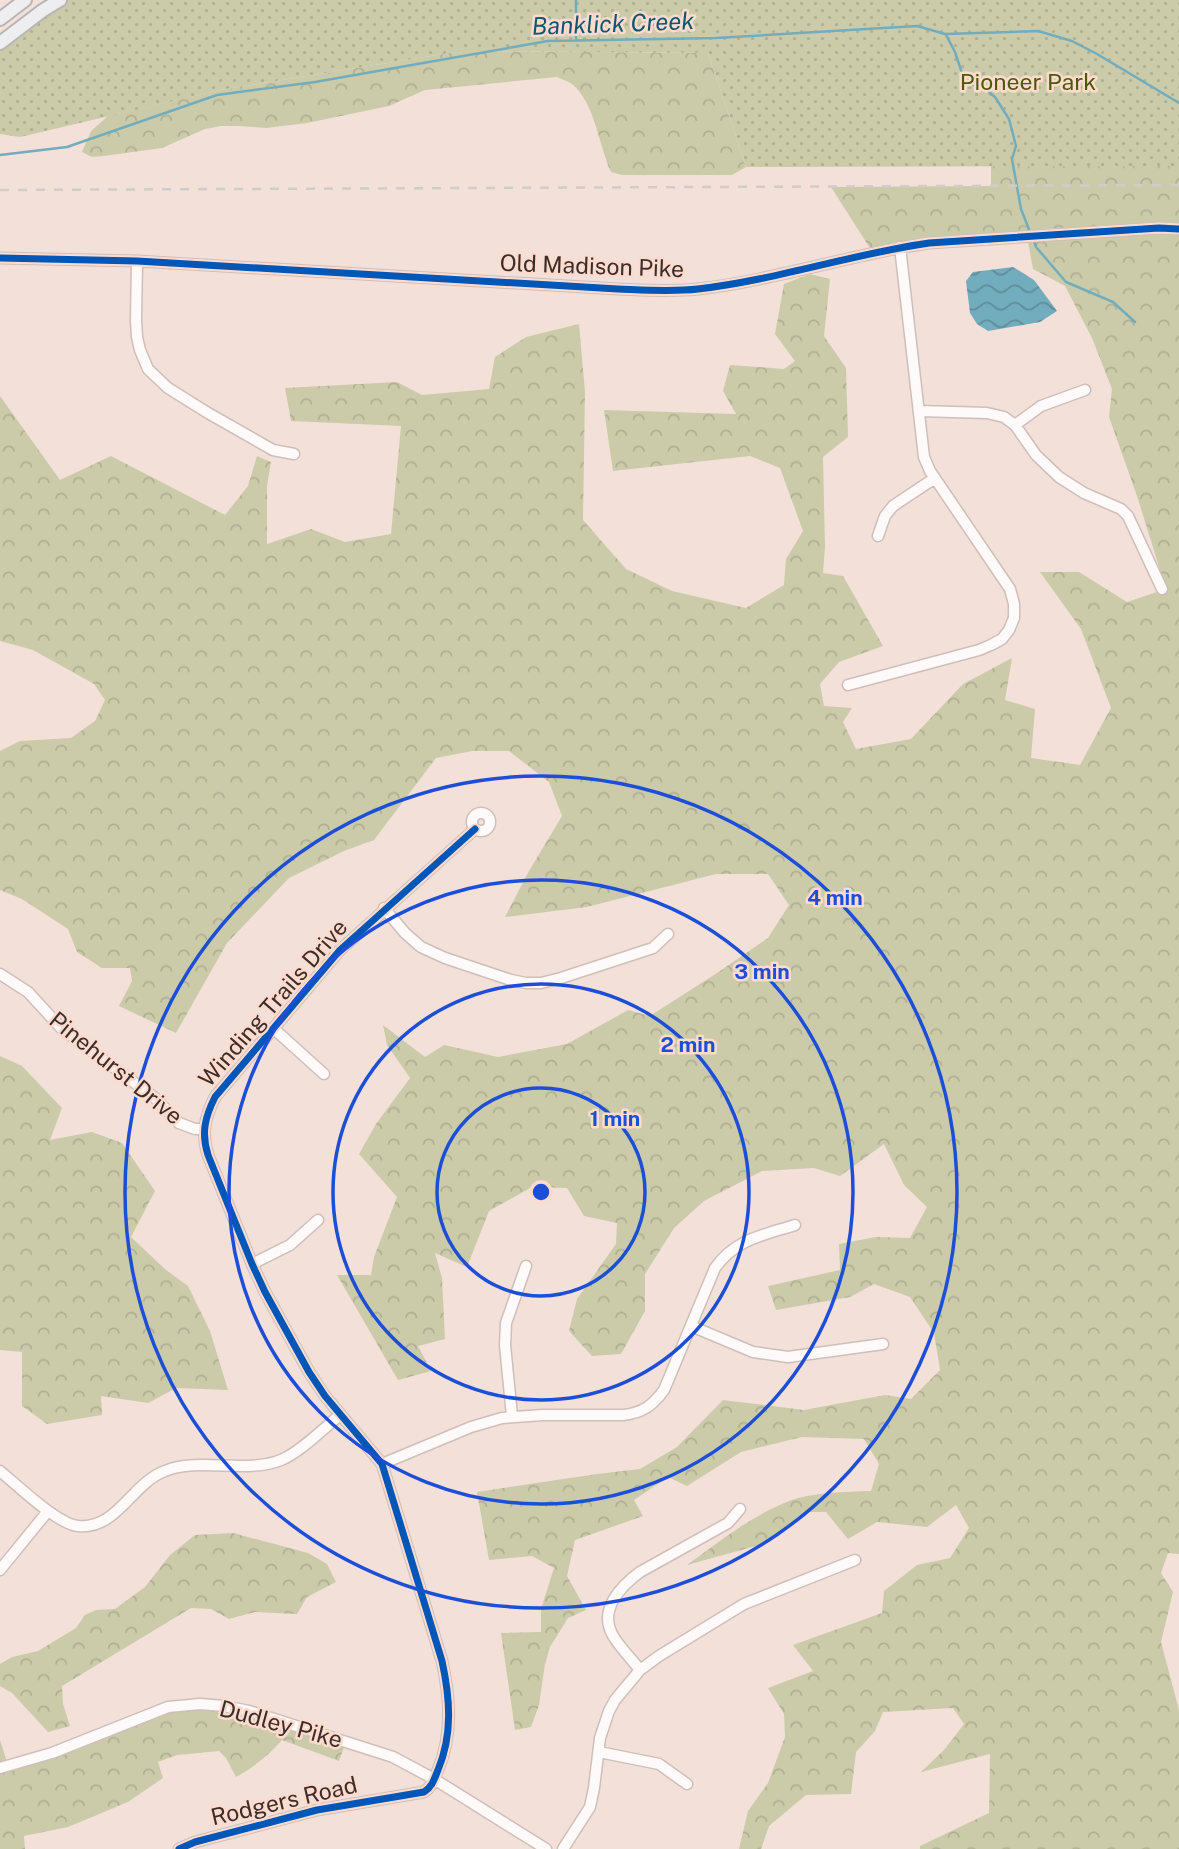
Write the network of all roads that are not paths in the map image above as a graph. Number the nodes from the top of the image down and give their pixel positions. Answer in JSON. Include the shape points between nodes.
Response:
{"nodes":[{"id":1,"x":25,"y":0,"type":"edge"},
{"id":2,"x":60,"y":0,"type":"edge"},
{"id":3,"x":0,"y":19,"type":"edge"},
{"id":4,"x":0,"y":43,"type":"edge"},
{"id":5,"x":1179,"y":229,"type":"edge"},
{"id":6,"x":900,"y":247,"type":"junction"},
{"id":7,"x":0,"y":258,"type":"edge"},
{"id":8,"x":137,"y":261,"type":"junction"},
{"id":9,"x":1085,"y":390,"type":"dead end"},
{"id":10,"x":919,"y":411,"type":"junction"},
{"id":11,"x":1015,"y":425,"type":"junction"},
{"id":12,"x":294,"y":454,"type":"dead end"},
{"id":13,"x":935,"y":478,"type":"junction"},
{"id":14,"x":878,"y":536,"type":"dead end"},
{"id":15,"x":1163,"y":589,"type":"dead end"},
{"id":16,"x":848,"y":685,"type":"dead end"},
{"id":17,"x":475,"y":829,"type":"dead end"},
{"id":18,"x":384,"y":908,"type":"junction"},
{"id":19,"x":668,"y":934,"type":"dead end"},
{"id":20,"x":0,"y":974,"type":"edge"},
{"id":21,"x":273,"y":1028,"type":"junction"},
{"id":22,"x":324,"y":1074,"type":"dead end"},
{"id":23,"x":203,"y":1129,"type":"junction"},
{"id":24,"x":318,"y":1220,"type":"dead end"},
{"id":25,"x":795,"y":1225,"type":"dead end"},
{"id":26,"x":252,"y":1264,"type":"junction"},
{"id":27,"x":526,"y":1266,"type":"dead end"},
{"id":28,"x":691,"y":1326,"type":"junction"},
{"id":29,"x":883,"y":1344,"type":"dead end"},
{"id":30,"x":340,"y":1415,"type":"junction"},
{"id":31,"x":512,"y":1416,"type":"junction"},
{"id":32,"x":382,"y":1464,"type":"junction"},
{"id":33,"x":0,"y":1471,"type":"edge"},
{"id":34,"x":740,"y":1509,"type":"dead end"},
{"id":35,"x":48,"y":1511,"type":"junction"},
{"id":36,"x":855,"y":1560,"type":"dead end"},
{"id":37,"x":0,"y":1570,"type":"edge"},
{"id":38,"x":640,"y":1670,"type":"junction"},
{"id":39,"x":599,"y":1752,"type":"junction"},
{"id":40,"x":0,"y":1768,"type":"edge"},
{"id":41,"x":434,"y":1779,"type":"junction"},
{"id":42,"x":687,"y":1784,"type":"dead end"},
{"id":43,"x":179,"y":1849,"type":"edge"},
{"id":44,"x":546,"y":1849,"type":"edge"},
{"id":45,"x":563,"y":1849,"type":"edge"}],
"edges":[{"from":1,"to":3,"type":"main road"},
{"from":2,"to":4,"type":"main road"},
{"from":5,"to":6,"type":"street","name":"Old Madison Pike"},
{"from":6,"to":8,"type":"street","name":"Old Madison Pike","via":[[735,284],[689,289],[618,289]]},
{"from":6,"to":10,"type":"street"},
{"from":7,"to":8,"type":"street","name":"Old Madison Pike"},
{"from":8,"to":12,"type":"street","via":[[137,337],[148,369],[167,388],[208,414],[273,450]]},
{"from":9,"to":11,"type":"street","via":[[1041,406]]},
{"from":10,"to":11,"type":"street","via":[[987,414]]},
{"from":10,"to":13,"type":"street","via":[[924,457]]},
{"from":11,"to":15,"type":"street","via":[[1059,477],[1128,516]]},
{"from":13,"to":14,"type":"street","via":[[893,506]]},
{"from":13,"to":16,"type":"street","via":[[1010,589],[1014,618],[1009,630],[1002,639],[979,650]]},
{"from":17,"to":18,"type":"street","name":"Winding Trails Drive"},
{"from":18,"to":19,"type":"street","via":[[421,947],[526,983],[561,978],[653,948]]},
{"from":18,"to":21,"type":"street","name":"Winding Trails Drive","via":[[340,950]]},
{"from":20,"to":23,"type":"street","name":"Pinehurst Drive","via":[[28,992],[62,1028],[155,1098],[179,1123]]},
{"from":21,"to":22,"type":"street"},
{"from":21,"to":23,"type":"street","name":"Winding Trails Drive","via":[[215,1097]]},
{"from":23,"to":26,"type":"street","via":[[208,1155]]},
{"from":24,"to":26,"type":"street","via":[[289,1245]]},
{"from":25,"to":28,"type":"street","via":[[744,1242],[726,1254],[715,1268]]},
{"from":26,"to":30,"type":"street","via":[[309,1372]]},
{"from":27,"to":31,"type":"street","via":[[506,1322]]},
{"from":28,"to":29,"type":"street","via":[[753,1352],[788,1357]]},
{"from":28,"to":31,"type":"street","via":[[664,1390],[650,1407],[623,1415]]},
{"from":30,"to":32,"type":"street"},
{"from":30,"to":35,"type":"street","via":[[289,1456],[269,1464],[181,1466],[162,1471],[96,1525],[70,1525]]},
{"from":31,"to":32,"type":"street","via":[[471,1427]]},
{"from":32,"to":41,"type":"street","via":[[448,1689],[447,1740]]},
{"from":33,"to":35,"type":"street"},
{"from":34,"to":38,"type":"street","via":[[728,1523],[640,1572],[615,1597],[609,1612],[610,1629]]},
{"from":35,"to":37,"type":"street"},
{"from":36,"to":38,"type":"street","via":[[744,1604]]},
{"from":38,"to":39,"type":"street","via":[[609,1711]]},
{"from":39,"to":42,"type":"street","via":[[659,1764]]},
{"from":39,"to":45,"type":"street","via":[[590,1807]]},
{"from":40,"to":41,"type":"street","name":"Dudley Pike","via":[[52,1753],[156,1710],[200,1704],[249,1711],[321,1733],[393,1757]]},
{"from":41,"to":43,"type":"street","name":"Rodgers Road","via":[[424,1792],[317,1810]]},
{"from":41,"to":44,"type":"street","name":"Dudley Pike"}]}
